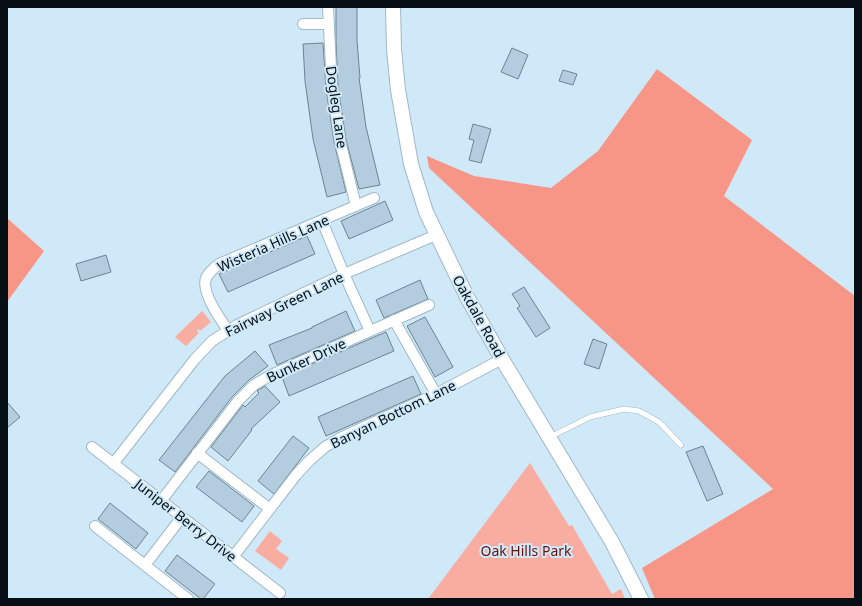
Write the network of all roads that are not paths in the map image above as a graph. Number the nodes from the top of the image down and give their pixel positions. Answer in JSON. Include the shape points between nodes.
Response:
{"nodes":[{"id":1,"x":328,"y":7,"type":"edge"},
{"id":2,"x":393,"y":7,"type":"edge"},
{"id":3,"x":303,"y":24,"type":"dead end"},
{"id":4,"x":328,"y":24,"type":"junction"},
{"id":5,"x":374,"y":198,"type":"dead end"},
{"id":6,"x":356,"y":206,"type":"junction"},
{"id":7,"x":322,"y":221,"type":"junction"},
{"id":8,"x":436,"y":235,"type":"junction"},
{"id":9,"x":344,"y":274,"type":"junction"},
{"id":10,"x":429,"y":305,"type":"dead end"},
{"id":11,"x":394,"y":320,"type":"junction"},
{"id":12,"x":228,"y":330,"type":"junction"},
{"id":13,"x":370,"y":331,"type":"junction"},
{"id":14,"x":502,"y":359,"type":"junction"},
{"id":15,"x":436,"y":394,"type":"junction"},
{"id":16,"x":549,"y":437,"type":"junction"},
{"id":17,"x":682,"y":445,"type":"dead end"},
{"id":18,"x":92,"y":447,"type":"dead end"},
{"id":19,"x":197,"y":453,"type":"junction"},
{"id":20,"x":113,"y":464,"type":"junction"},
{"id":21,"x":161,"y":501,"type":"junction"},
{"id":22,"x":270,"y":510,"type":"junction"},
{"id":23,"x":182,"y":517,"type":"junction"},
{"id":24,"x":95,"y":526,"type":"dead end"},
{"id":25,"x":233,"y":557,"type":"junction"},
{"id":26,"x":145,"y":565,"type":"junction"},
{"id":27,"x":280,"y":593,"type":"dead end"},
{"id":28,"x":188,"y":599,"type":"edge"},
{"id":29,"x":641,"y":599,"type":"edge"}],
"edges":[{"from":1,"to":4,"type":"street","name":"Dogleg Lane"},
{"from":2,"to":8,"type":"main road","name":"Oakdale Road","via":[[398,90],[411,164]]},
{"from":3,"to":4,"type":"street"},
{"from":4,"to":6,"type":"street","name":"Dogleg Lane","via":[[332,88],[340,141]]},
{"from":5,"to":6,"type":"street","name":"Wisteria Hills Lane"},
{"from":6,"to":7,"type":"street","name":"Wisteria Hills Lane"},
{"from":7,"to":9,"type":"street"},
{"from":7,"to":12,"type":"street","name":"Wisteria Hills Lane","via":[[219,264],[210,271],[205,287]]},
{"from":8,"to":9,"type":"street","name":"Fairway Green Lane"},
{"from":8,"to":14,"type":"main road","name":"Oakdale Road"},
{"from":9,"to":12,"type":"street","name":"Fairway Green Lane"},
{"from":9,"to":13,"type":"street"},
{"from":10,"to":11,"type":"street","name":"Bunker Drive"},
{"from":11,"to":13,"type":"street","name":"Bunker Drive"},
{"from":11,"to":15,"type":"street"},
{"from":12,"to":20,"type":"street","name":"Fairway Green Lane","via":[[212,341],[195,359]]},
{"from":13,"to":19,"type":"street","name":"Bunker Drive","via":[[254,385]]},
{"from":14,"to":15,"type":"street","name":"Banyan Bottom Lane"},
{"from":14,"to":16,"type":"main road","name":"Oakdale Road"},
{"from":15,"to":22,"type":"street","name":"Banyan Bottom Lane","via":[[325,447],[308,461]]},
{"from":16,"to":17,"type":"lane","via":[[590,417],[624,409],[639,411],[659,422]]},
{"from":16,"to":29,"type":"main road","name":"Oakdale Road","via":[[612,542]]},
{"from":18,"to":20,"type":"street","name":"Juniper Berry Drive"},
{"from":19,"to":21,"type":"street","name":"Bunker Drive"},
{"from":19,"to":22,"type":"street"},
{"from":20,"to":21,"type":"street","name":"Juniper Berry Drive"},
{"from":21,"to":23,"type":"street","name":"Juniper Berry Drive"},
{"from":22,"to":25,"type":"street","name":"Banyan Bottom Lane"},
{"from":23,"to":25,"type":"street","name":"Juniper Berry Drive"},
{"from":23,"to":26,"type":"street"},
{"from":24,"to":26,"type":"street"},
{"from":25,"to":27,"type":"street","name":"Juniper Berry Drive"},
{"from":26,"to":28,"type":"street"}]}
